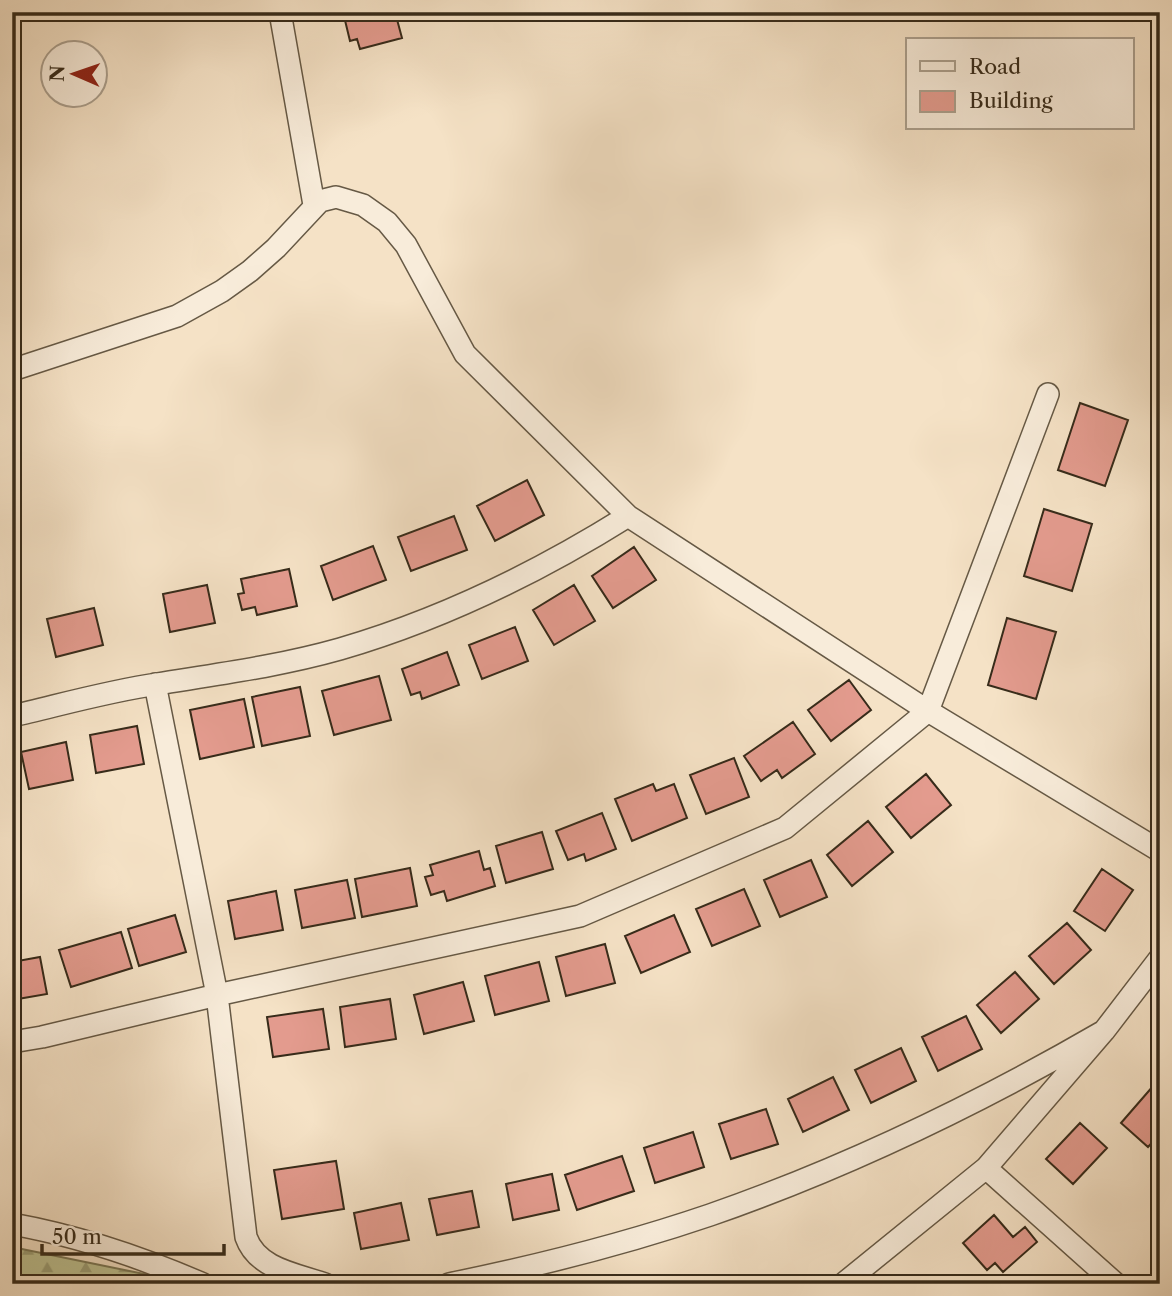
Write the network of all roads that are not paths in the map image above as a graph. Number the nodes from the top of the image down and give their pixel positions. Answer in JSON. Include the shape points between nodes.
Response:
{"nodes":[{"id":1,"x":280,"y":12,"type":"edge"},
{"id":2,"x":314,"y":205,"type":"junction"},
{"id":3,"x":12,"y":370,"type":"edge"},
{"id":4,"x":1048,"y":394,"type":"dead end"},
{"id":5,"x":628,"y":516,"type":"junction"},
{"id":6,"x":155,"y":684,"type":"junction"},
{"id":7,"x":928,"y":710,"type":"junction"},
{"id":8,"x":12,"y":716,"type":"edge"},
{"id":9,"x":1160,"y":851,"type":"edge"},
{"id":10,"x":1160,"y":958,"type":"edge"},
{"id":11,"x":217,"y":995,"type":"junction"},
{"id":12,"x":1104,"y":1031,"type":"junction"},
{"id":13,"x":12,"y":1042,"type":"edge"},
{"id":14,"x":986,"y":1168,"type":"junction"},
{"id":15,"x":12,"y":1224,"type":"edge"},
{"id":16,"x":203,"y":1284,"type":"edge"},
{"id":17,"x":325,"y":1284,"type":"edge"},
{"id":18,"x":449,"y":1284,"type":"edge"},
{"id":19,"x":844,"y":1284,"type":"edge"},
{"id":20,"x":1115,"y":1284,"type":"edge"}],
"edges":[{"from":1,"to":2,"type":"street"},
{"from":2,"to":3,"type":"street","via":[[250,271],[200,304],[177,316]]},
{"from":2,"to":5,"type":"street","via":[[328,198],[343,198],[387,222],[406,245],[465,354]]},
{"from":4,"to":7,"type":"street"},
{"from":5,"to":6,"type":"street","via":[[528,574],[398,631],[278,664]]},
{"from":5,"to":7,"type":"street"},
{"from":6,"to":8,"type":"street"},
{"from":6,"to":11,"type":"street"},
{"from":7,"to":9,"type":"street"},
{"from":7,"to":11,"type":"street","via":[[785,828],[580,916]]},
{"from":10,"to":12,"type":"street"},
{"from":11,"to":13,"type":"street"},
{"from":11,"to":17,"type":"street","via":[[249,1245],[269,1264]]},
{"from":12,"to":14,"type":"street"},
{"from":12,"to":18,"type":"street","via":[[969,1105],[786,1187],[632,1239]]},
{"from":14,"to":19,"type":"street"},
{"from":14,"to":20,"type":"street"},
{"from":15,"to":16,"type":"street","via":[[130,1254]]}]}
